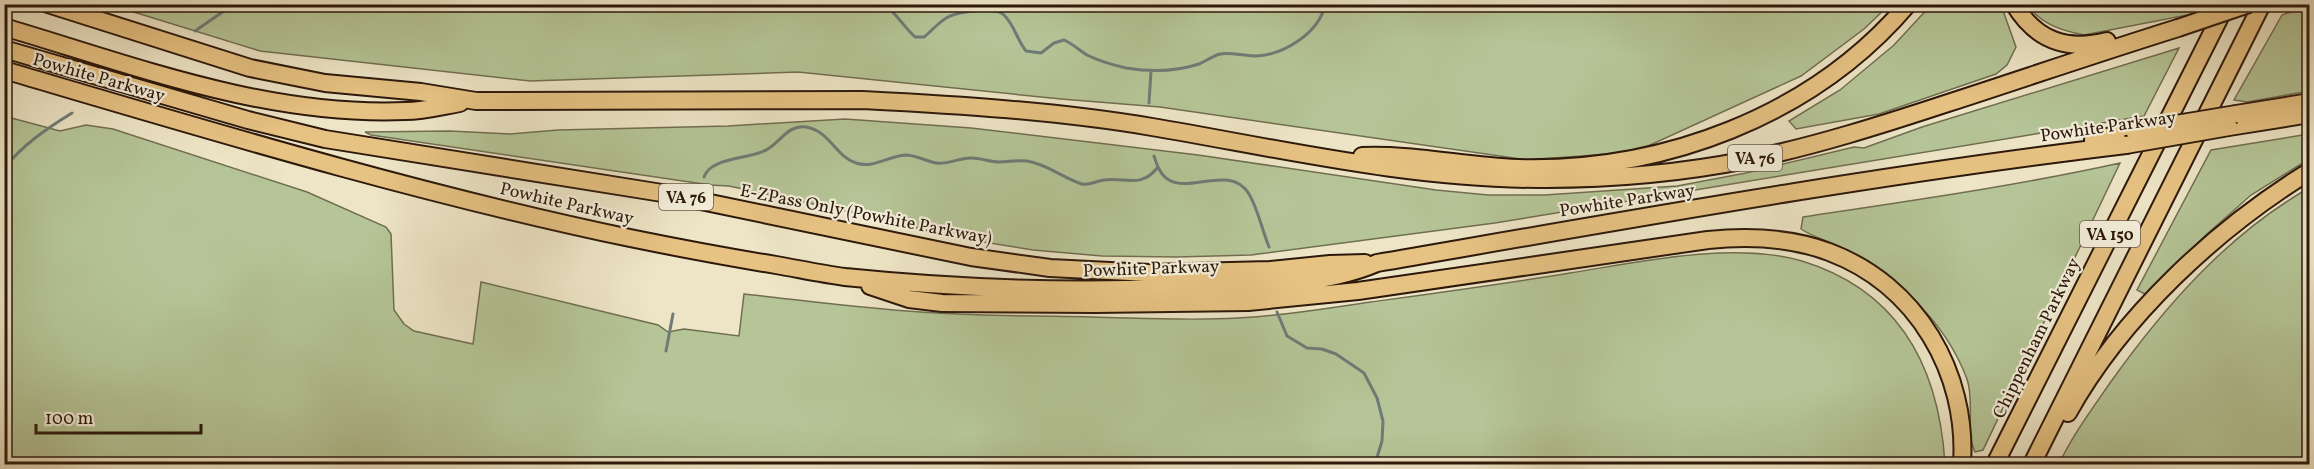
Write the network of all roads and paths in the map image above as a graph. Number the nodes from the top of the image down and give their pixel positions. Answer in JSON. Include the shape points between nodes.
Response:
{"nodes":[{"id":1,"x":48,"y":4,"type":"edge"},
{"id":2,"x":1908,"y":4,"type":"edge"},
{"id":3,"x":2014,"y":4,"type":"edge"},
{"id":4,"x":2215,"y":4,"type":"edge"},
{"id":5,"x":2226,"y":4,"type":"edge"},
{"id":6,"x":2249,"y":4,"type":"edge"},
{"id":7,"x":2262,"y":4,"type":"edge"},
{"id":8,"x":4,"y":27,"type":"edge"},
{"id":9,"x":2176,"y":28,"type":"junction"},
{"id":10,"x":4,"y":49,"type":"edge"},
{"id":11,"x":4,"y":70,"type":"edge"},
{"id":12,"x":476,"y":101,"type":"junction"},
{"id":13,"x":2310,"y":102,"type":"edge"},
{"id":14,"x":2177,"y":103,"type":"junction"},
{"id":15,"x":2310,"y":114,"type":"edge"},
{"id":16,"x":2232,"y":121,"type":"junction"},
{"id":17,"x":1321,"y":157,"type":"junction"},
{"id":18,"x":2310,"y":171,"type":"edge"},
{"id":19,"x":1377,"y":263,"type":"junction"},
{"id":20,"x":841,"y":276,"type":"junction"},
{"id":21,"x":1962,"y":465,"type":"edge"},
{"id":22,"x":1995,"y":465,"type":"edge"},
{"id":23,"x":2032,"y":465,"type":"edge"},
{"id":24,"x":2042,"y":465,"type":"edge"}],
"edges":[{"from":1,"to":12,"type":"highway","name":"Powhite Parkway","number":"VA 76","via":[[250,68],[325,83]]},
{"from":2,"to":17,"type":"highway","via":[[1857,54],[1794,99],[1742,126],[1662,153],[1591,166],[1537,168],[1385,155]]},
{"from":3,"to":9,"type":"highway","via":[[2041,34],[2072,46]]},
{"from":4,"to":14,"type":"highway","via":[[2198,37]]},
{"from":5,"to":14,"type":"highway","name":"Chippenham Parkway","number":"VA 150"},
{"from":6,"to":9,"type":"highway","name":"Powhite Parkway","number":"VA 76","bridge":true},
{"from":7,"to":23,"type":"highway","number":"VA 150"},
{"from":8,"to":12,"type":"highway","number":"VA 76","via":[[268,101],[347,110],[407,111]]},
{"from":9,"to":17,"type":"highway","name":"Powhite Parkway","number":"VA 76","via":[[1842,137],[1704,167],[1607,177],[1507,179]]},
{"from":10,"to":19,"type":"highway","name":"E-ZPass Only (Powhite Parkway)","number":"VA 76","via":[[248,120],[335,141],[662,193],[991,260],[1050,268],[1150,273]]},
{"from":11,"to":20,"type":"highway","name":"Powhite Parkway","number":"VA 76","via":[[439,193],[698,252]]},
{"from":12,"to":17,"type":"highway","name":"Powhite Parkway","number":"VA 76","via":[[925,103],[1090,118]]},
{"from":13,"to":16,"type":"highway"},
{"from":14,"to":22,"type":"highway","name":"Chippenham Parkway","number":"VA 150"},
{"from":15,"to":16,"type":"highway","name":"Powhite Parkway","number":"VA 76"},
{"from":16,"to":19,"type":"highway","name":"Powhite Parkway","number":"VA 76","bridge":true},
{"from":18,"to":24,"type":"highway","via":[[2222,235],[2158,294],[2085,386]]},
{"from":19,"to":20,"type":"highway","name":"Powhite Parkway","number":"VA 76","via":[[1349,274],[1308,280],[1139,289],[979,288]]},
{"from":20,"to":21,"type":"highway","via":[[909,298],[942,303],[1238,302],[1340,293],[1708,240],[1781,240],[1830,252],[1859,267],[1896,293],[1919,318],[1941,354],[1955,389],[1962,421]]}]}
